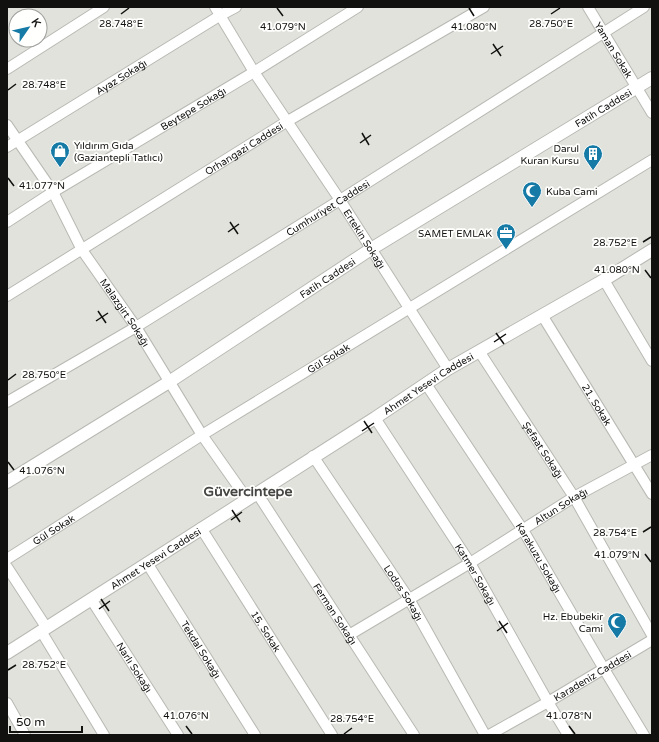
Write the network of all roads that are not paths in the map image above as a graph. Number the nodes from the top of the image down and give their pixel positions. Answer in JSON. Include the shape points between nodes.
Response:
{"nodes":[{"id":1,"x":104,"y":7,"type":"edge"},
{"id":2,"x":236,"y":7,"type":"edge"},
{"id":3,"x":358,"y":7,"type":"edge"},
{"id":4,"x":484,"y":7,"type":"edge"},
{"id":5,"x":588,"y":7,"type":"edge"},
{"id":6,"x":644,"y":7,"type":"edge"},
{"id":7,"x":218,"y":11,"type":"edge"},
{"id":8,"x":602,"y":33,"type":"junction"},
{"id":9,"x":7,"y":69,"type":"edge"},
{"id":10,"x":254,"y":72,"type":"junction"},
{"id":11,"x":652,"y":78,"type":"edge"},
{"id":12,"x":637,"y":87,"type":"junction"},
{"id":13,"x":652,"y":113,"type":"edge"},
{"id":14,"x":286,"y":122,"type":"junction"},
{"id":15,"x":7,"y":125,"type":"edge"},
{"id":16,"x":18,"y":141,"type":"junction"},
{"id":17,"x":7,"y":147,"type":"edge"},
{"id":18,"x":652,"y":160,"type":"edge"},
{"id":19,"x":53,"y":192,"type":"junction"},
{"id":20,"x":340,"y":200,"type":"junction"},
{"id":21,"x":7,"y":222,"type":"edge"},
{"id":22,"x":371,"y":249,"type":"junction"},
{"id":23,"x":82,"y":250,"type":"junction"},
{"id":24,"x":652,"y":250,"type":"edge"},
{"id":25,"x":604,"y":280,"type":"junction"},
{"id":26,"x":7,"y":296,"type":"edge"},
{"id":27,"x":410,"y":308,"type":"junction"},
{"id":28,"x":542,"y":315,"type":"junction"},
{"id":29,"x":136,"y":327,"type":"junction"},
{"id":30,"x":479,"y":351,"type":"junction"},
{"id":31,"x":652,"y":361,"type":"edge"},
{"id":32,"x":448,"y":370,"type":"junction"},
{"id":33,"x":169,"y":382,"type":"junction"},
{"id":34,"x":426,"y":384,"type":"junction"},
{"id":35,"x":7,"y":402,"type":"edge"},
{"id":36,"x":375,"y":418,"type":"junction"},
{"id":37,"x":202,"y":435,"type":"junction"},
{"id":38,"x":652,"y":455,"type":"edge"},
{"id":39,"x":313,"y":456,"type":"junction"},
{"id":40,"x":634,"y":465,"type":"junction"},
{"id":41,"x":7,"y":482,"type":"edge"},
{"id":42,"x":652,"y":494,"type":"edge"},
{"id":43,"x":252,"y":496,"type":"junction"},
{"id":44,"x":574,"y":497,"type":"junction"},
{"id":45,"x":201,"y":528,"type":"junction"},
{"id":46,"x":523,"y":530,"type":"junction"},
{"id":47,"x":7,"y":559,"type":"edge"},
{"id":48,"x":147,"y":563,"type":"junction"},
{"id":49,"x":470,"y":563,"type":"junction"},
{"id":50,"x":7,"y":567,"type":"edge"},
{"id":51,"x":91,"y":598,"type":"junction"},
{"id":52,"x":409,"y":599,"type":"junction"},
{"id":53,"x":43,"y":629,"type":"junction"},
{"id":54,"x":652,"y":635,"type":"edge"},
{"id":55,"x":350,"y":636,"type":"junction"},
{"id":56,"x":652,"y":640,"type":"edge"},
{"id":57,"x":7,"y":653,"type":"edge"},
{"id":58,"x":604,"y":669,"type":"junction"},
{"id":59,"x":7,"y":702,"type":"edge"},
{"id":60,"x":548,"y":702,"type":"junction"},
{"id":61,"x":25,"y":735,"type":"edge"},
{"id":62,"x":104,"y":735,"type":"edge"},
{"id":63,"x":178,"y":735,"type":"edge"},
{"id":64,"x":256,"y":735,"type":"edge"},
{"id":65,"x":332,"y":735,"type":"edge"},
{"id":66,"x":414,"y":735,"type":"edge"},
{"id":67,"x":485,"y":735,"type":"edge"},
{"id":68,"x":489,"y":735,"type":"edge"},
{"id":69,"x":568,"y":735,"type":"edge"},
{"id":70,"x":644,"y":735,"type":"edge"}],
"edges":[{"from":1,"to":9,"type":"street"},
{"from":2,"to":7,"type":"street","name":"Ayaz Sokağı"},
{"from":3,"to":10,"type":"street","name":"Beytepe Sokağı"},
{"from":4,"to":14,"type":"street","name":"Orhangazi Caddesi"},
{"from":5,"to":8,"type":"street","name":"Yaman Sokak"},
{"from":6,"to":8,"type":"street","name":"Cumhuriyet Caddesi"},
{"from":7,"to":10,"type":"street","name":"Ertekin Sokağı"},
{"from":7,"to":16,"type":"street","name":"Ayaz Sokağı"},
{"from":8,"to":12,"type":"street","name":"Yaman Sokak"},
{"from":8,"to":20,"type":"street","name":"Cumhuriyet Caddesi"},
{"from":10,"to":14,"type":"street","name":"Ertekin Sokağı"},
{"from":10,"to":19,"type":"street","name":"Beytepe Sokağı"},
{"from":11,"to":12,"type":"main road","name":"Fatih Caddesi"},
{"from":12,"to":13,"type":"street","name":"Yaman Sokak"},
{"from":12,"to":22,"type":"main road","name":"Fatih Caddesi"},
{"from":14,"to":20,"type":"street","name":"Ertekin Sokağı"},
{"from":14,"to":23,"type":"street","name":"Orhangazi Caddesi"},
{"from":15,"to":16,"type":"street","name":"Malazgirt Sokağı"},
{"from":16,"to":17,"type":"street","name":"Ayaz Sokağı"},
{"from":16,"to":19,"type":"street","name":"Malazgirt Sokağı"},
{"from":18,"to":27,"type":"street","name":"Gül Sokak"},
{"from":19,"to":21,"type":"street","name":"Beytepe Sokağı"},
{"from":19,"to":23,"type":"street","name":"Malazgirt Sokağı"},
{"from":20,"to":22,"type":"street","name":"Ertekin Sokağı"},
{"from":20,"to":29,"type":"street","name":"Cumhuriyet Caddesi"},
{"from":22,"to":27,"type":"street","name":"Ertekin Sokağı"},
{"from":22,"to":33,"type":"main road","name":"Fatih Caddesi"},
{"from":23,"to":26,"type":"street","name":"Orhangazi Caddesi"},
{"from":23,"to":29,"type":"street","name":"Malazgirt Sokağı"},
{"from":24,"to":25,"type":"main road","name":"Ahmet Yesevi Caddesi"},
{"from":25,"to":28,"type":"main road","name":"Ahmet Yesevi Caddesi"},
{"from":25,"to":31,"type":"street"},
{"from":27,"to":32,"type":"street","name":"Ertekin Sokağı"},
{"from":27,"to":37,"type":"street","name":"Gül Sokak"},
{"from":28,"to":30,"type":"main road","name":"Ahmet Yesevi Caddesi"},
{"from":28,"to":40,"type":"street","name":"21. Sokak"},
{"from":29,"to":33,"type":"street","name":"Malazgirt Sokağı"},
{"from":29,"to":35,"type":"street","name":"Cumhuriyet Caddesi"},
{"from":30,"to":32,"type":"main road","name":"Ahmet Yesevi Caddesi"},
{"from":30,"to":44,"type":"street","name":"Şefaat Sokağı"},
{"from":32,"to":34,"type":"main road","name":"Ahmet Yesevi Caddesi"},
{"from":33,"to":37,"type":"street","name":"Malazgirt Sokağı"},
{"from":33,"to":41,"type":"main road","name":"Fatih Caddesi"},
{"from":34,"to":36,"type":"main road","name":"Ahmet Yesevi Caddesi"},
{"from":34,"to":46,"type":"street","name":"Karakuzu Sokağı"},
{"from":36,"to":39,"type":"main road","name":"Ahmet Yesevi Caddesi"},
{"from":36,"to":49,"type":"street","name":"Katmer Sokağı"},
{"from":37,"to":43,"type":"street","name":"Malazgirt Sokağı"},
{"from":37,"to":47,"type":"street","name":"Gül Sokak"},
{"from":38,"to":40,"type":"street","name":"Altun Sokağı"},
{"from":39,"to":43,"type":"main road","name":"Ahmet Yesevi Caddesi"},
{"from":39,"to":52,"type":"street","name":"Lodos Sokağı"},
{"from":40,"to":42,"type":"street","name":"21. Sokak"},
{"from":40,"to":44,"type":"street","name":"Altun Sokağı"},
{"from":43,"to":45,"type":"main road","name":"Ahmet Yesevi Caddesi"},
{"from":43,"to":55,"type":"street","name":"Ferman Sokağı"},
{"from":44,"to":46,"type":"street","name":"Altun Sokağı"},
{"from":44,"to":54,"type":"street","name":"Şefaat Sokağı"},
{"from":45,"to":48,"type":"main road","name":"Ahmet Yesevi Caddesi"},
{"from":45,"to":65,"type":"street","name":"15. Sokak"},
{"from":46,"to":49,"type":"street","name":"Altun Sokağı"},
{"from":46,"to":58,"type":"street","name":"Karakuzu Sokağı"},
{"from":48,"to":51,"type":"main road","name":"Ahmet Yesevi Caddesi"},
{"from":48,"to":64,"type":"street","name":"Tekdal Sokağı"},
{"from":49,"to":52,"type":"street","name":"Altun Sokağı"},
{"from":49,"to":60,"type":"street","name":"Katmer Sokağı"},
{"from":50,"to":53,"type":"street"},
{"from":51,"to":53,"type":"main road","name":"Ahmet Yesevi Caddesi"},
{"from":51,"to":63,"type":"street","name":"Narlı Sokağı"},
{"from":52,"to":55,"type":"street","name":"Altun Sokağı"},
{"from":52,"to":67,"type":"street","name":"Lodos Sokağı"},
{"from":53,"to":57,"type":"main road","name":"Ahmet Yesevi Caddesi"},
{"from":53,"to":62,"type":"street"},
{"from":55,"to":66,"type":"street","name":"Ferman Sokağı"},
{"from":56,"to":58,"type":"street","name":"Karadeniz Caddesi"},
{"from":58,"to":60,"type":"street","name":"Karadeniz Caddesi"},
{"from":58,"to":70,"type":"street","name":"Karakuzu Sokağı"},
{"from":59,"to":61,"type":"street"},
{"from":60,"to":68,"type":"street","name":"Karadeniz Caddesi"},
{"from":60,"to":69,"type":"street","name":"Katmer Sokağı"}]}
